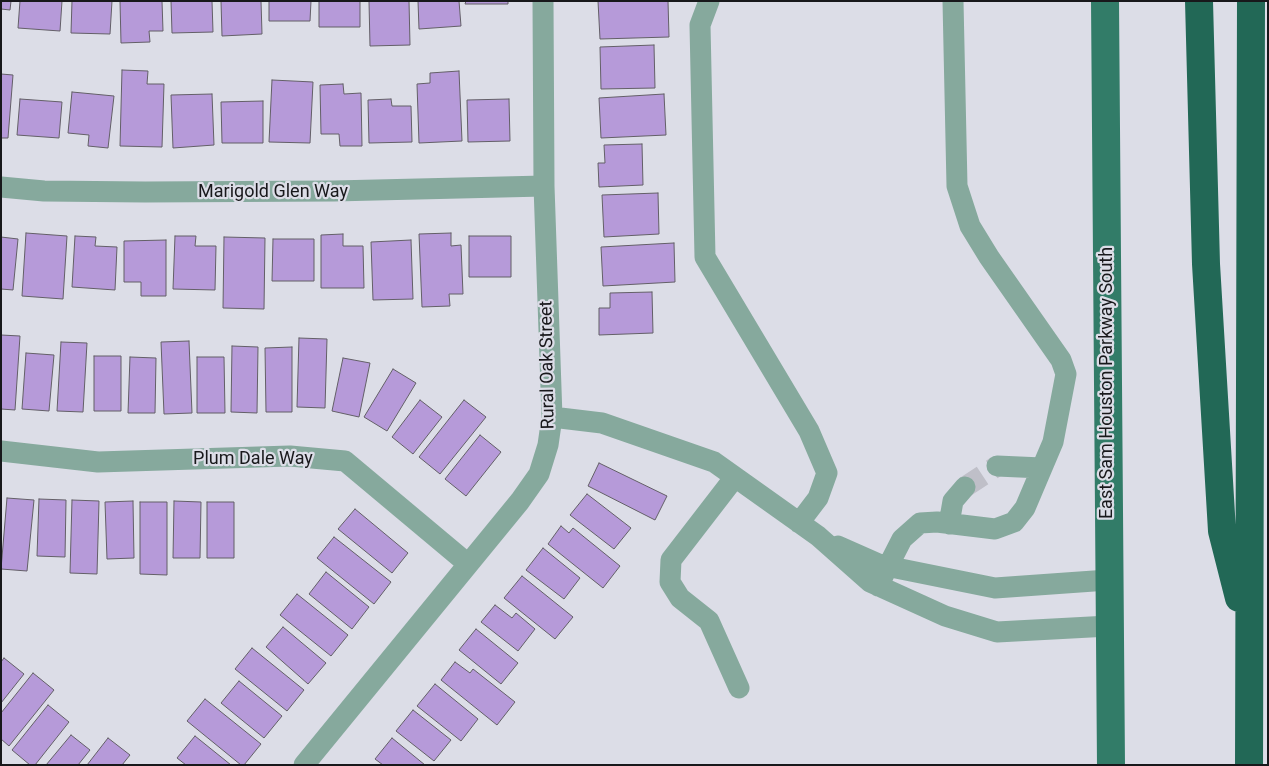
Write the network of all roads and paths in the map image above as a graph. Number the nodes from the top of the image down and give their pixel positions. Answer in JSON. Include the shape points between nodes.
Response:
{"nodes":[{"id":1,"x":543,"y":1,"type":"edge"},
{"id":2,"x":709,"y":1,"type":"edge"},
{"id":3,"x":953,"y":1,"type":"edge"},
{"id":4,"x":1105,"y":1,"type":"edge"},
{"id":5,"x":1199,"y":1,"type":"edge"},
{"id":6,"x":1251,"y":1,"type":"edge"},
{"id":7,"x":544,"y":186,"type":"junction"},
{"id":8,"x":1,"y":187,"type":"edge"},
{"id":9,"x":552,"y":416,"type":"junction"},
{"id":10,"x":1,"y":451,"type":"edge"},
{"id":11,"x":997,"y":466,"type":"tunnel mouth"},
{"id":12,"x":1042,"y":468,"type":"junction"},
{"id":13,"x":735,"y":477,"type":"junction"},
{"id":14,"x":965,"y":487,"type":"tunnel mouth"},
{"id":15,"x":799,"y":523,"type":"junction"},
{"id":16,"x":949,"y":524,"type":"junction"},
{"id":17,"x":818,"y":536,"type":"junction"},
{"id":18,"x":468,"y":564,"type":"junction"},
{"id":19,"x":887,"y":566,"type":"junction"},
{"id":20,"x":1108,"y":580,"type":"junction"},
{"id":21,"x":878,"y":586,"type":"junction"},
{"id":22,"x":1109,"y":626,"type":"junction"},
{"id":23,"x":1249,"y":638,"type":"junction"},
{"id":24,"x":739,"y":688,"type":"dead end"},
{"id":25,"x":304,"y":765,"type":"edge"},
{"id":26,"x":1111,"y":765,"type":"edge"},
{"id":27,"x":1249,"y":765,"type":"edge"}],
"edges":[{"from":1,"to":7,"type":"street","name":"Rural Oak Street"},
{"from":2,"to":15,"type":"street","via":[[700,25],[705,257],[809,431],[827,473],[818,498]]},
{"from":3,"to":12,"type":"street","via":[[957,186],[970,226],[1061,360],[1066,374],[1053,442]]},
{"from":4,"to":20,"type":"main road","name":"East Sam Houston Parkway South"},
{"from":5,"to":23,"type":"highway","via":[[1206,264],[1222,531]]},
{"from":6,"to":23,"type":"highway"},
{"from":7,"to":8,"type":"street","name":"Marigold Glen Way","via":[[154,192],[44,191]]},
{"from":7,"to":9,"type":"street","name":"Rural Oak Street"},
{"from":9,"to":13,"type":"street","via":[[602,423],[714,462]]},
{"from":9,"to":18,"type":"street","name":"Rural Oak Street","via":[[539,474]]},
{"from":10,"to":18,"type":"street","name":"Plum Dale Way","via":[[98,462],[290,456],[345,461]]},
{"from":11,"to":12,"type":"street"},
{"from":12,"to":16,"type":"street","via":[[1025,508],[1014,522],[995,529]]},
{"from":13,"to":15,"type":"street"},
{"from":13,"to":24,"type":"street","via":[[671,560],[670,582],[680,598],[710,621]]},
{"from":14,"to":16,"type":"street","via":[[953,501]]},
{"from":15,"to":17,"type":"street"},
{"from":16,"to":19,"type":"street","via":[[920,523],[902,539]]},
{"from":17,"to":19,"type":"street"},
{"from":17,"to":21,"type":"street"},
{"from":18,"to":25,"type":"street","name":"Rural Oak Street"},
{"from":19,"to":20,"type":"street","via":[[995,588]]},
{"from":19,"to":21,"type":"street"},
{"from":20,"to":22,"type":"main road","name":"East Sam Houston Parkway South"},
{"from":21,"to":22,"type":"street","via":[[945,616],[997,632]]},
{"from":22,"to":26,"type":"main road","name":"East Sam Houston Parkway South"},
{"from":23,"to":27,"type":"highway"}]}
